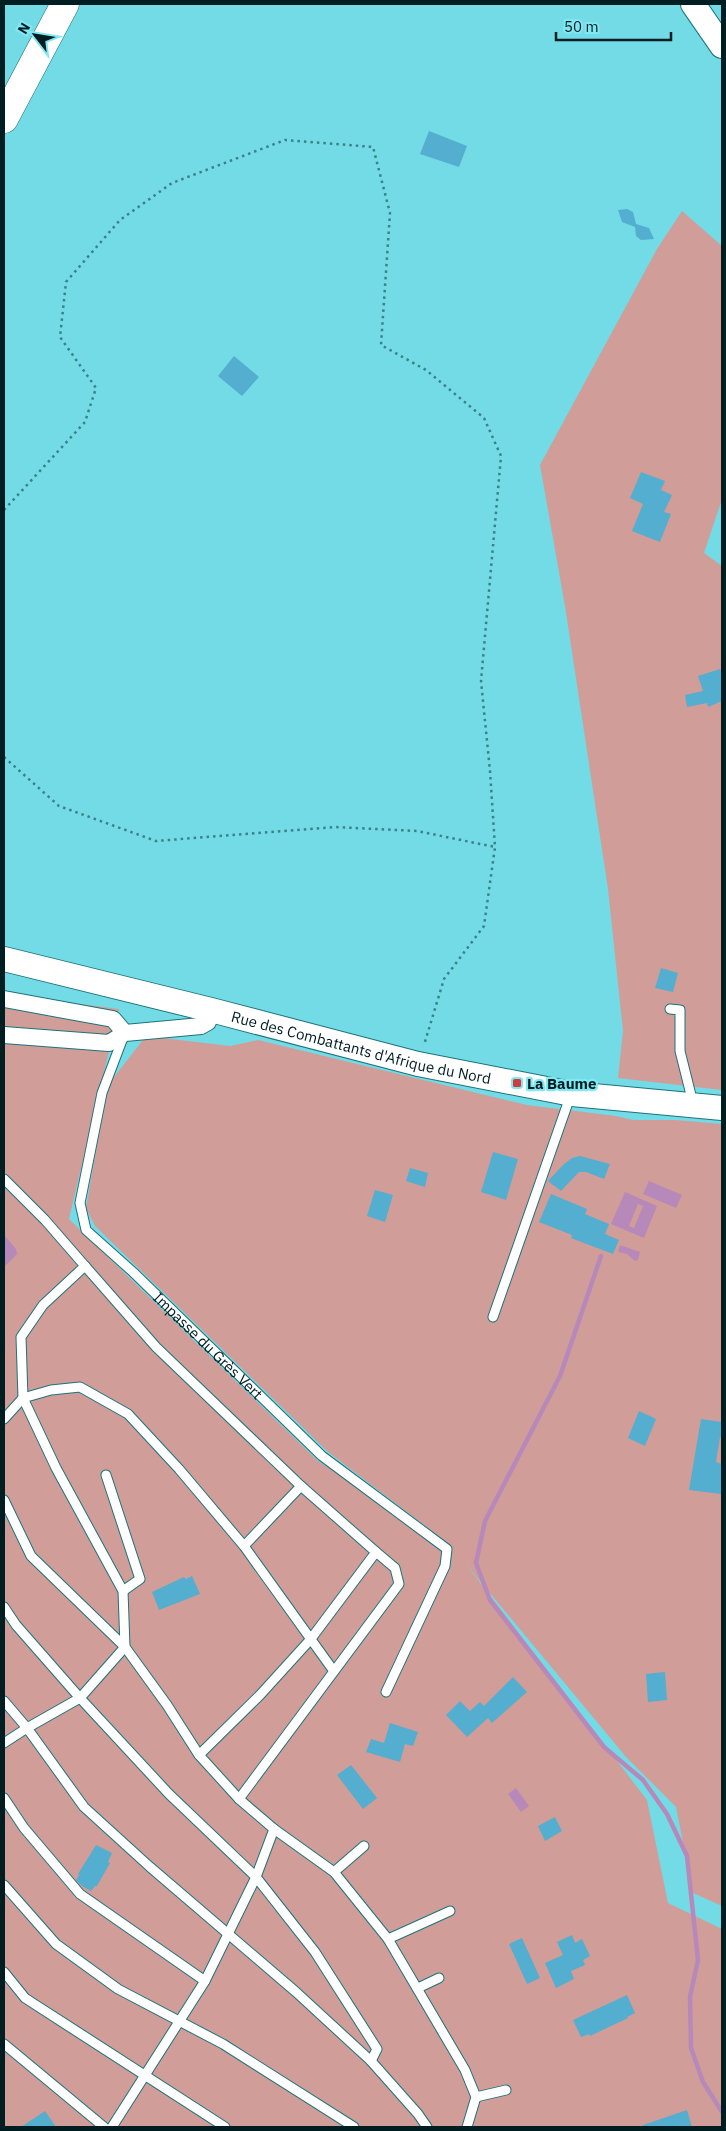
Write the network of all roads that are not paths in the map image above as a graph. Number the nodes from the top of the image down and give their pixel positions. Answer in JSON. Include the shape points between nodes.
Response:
{"nodes":[{"id":1,"x":64,"y":4,"type":"edge"},
{"id":2,"x":693,"y":4,"type":"edge"},
{"id":3,"x":722,"y":46,"type":"edge"},
{"id":4,"x":4,"y":119,"type":"edge"},
{"id":5,"x":4,"y":959,"type":"edge"},
{"id":6,"x":4,"y":999,"type":"edge"},
{"id":7,"x":670,"y":1009,"type":"dead end"},
{"id":8,"x":211,"y":1010,"type":"junction"},
{"id":9,"x":125,"y":1032,"type":"junction"},
{"id":10,"x":4,"y":1035,"type":"edge"},
{"id":11,"x":572,"y":1094,"type":"junction"},
{"id":12,"x":694,"y":1106,"type":"junction"},
{"id":13,"x":722,"y":1108,"type":"edge"},
{"id":14,"x":4,"y":1179,"type":"edge"},
{"id":15,"x":85,"y":1266,"type":"junction"},
{"id":16,"x":493,"y":1317,"type":"dead end"},
{"id":17,"x":23,"y":1398,"type":"junction"},
{"id":18,"x":4,"y":1419,"type":"edge"},
{"id":19,"x":106,"y":1475,"type":"dead end"},
{"id":20,"x":301,"y":1486,"type":"junction"},
{"id":21,"x":4,"y":1500,"type":"edge"},
{"id":22,"x":244,"y":1546,"type":"junction"},
{"id":23,"x":376,"y":1552,"type":"junction"},
{"id":24,"x":123,"y":1591,"type":"junction"},
{"id":25,"x":4,"y":1607,"type":"edge"},
{"id":26,"x":310,"y":1640,"type":"junction"},
{"id":27,"x":125,"y":1647,"type":"junction"},
{"id":28,"x":333,"y":1670,"type":"junction"},
{"id":29,"x":386,"y":1692,"type":"dead end"},
{"id":30,"x":80,"y":1698,"type":"junction"},
{"id":31,"x":4,"y":1701,"type":"edge"},
{"id":32,"x":27,"y":1728,"type":"junction"},
{"id":33,"x":4,"y":1743,"type":"edge"},
{"id":34,"x":199,"y":1755,"type":"junction"},
{"id":35,"x":4,"y":1798,"type":"edge"},
{"id":36,"x":239,"y":1799,"type":"junction"},
{"id":37,"x":274,"y":1829,"type":"junction"},
{"id":38,"x":364,"y":1846,"type":"dead end"},
{"id":39,"x":334,"y":1872,"type":"junction"},
{"id":40,"x":256,"y":1877,"type":"junction"},
{"id":41,"x":4,"y":1885,"type":"edge"},
{"id":42,"x":450,"y":1911,"type":"dead end"},
{"id":43,"x":229,"y":1935,"type":"junction"},
{"id":44,"x":388,"y":1939,"type":"junction"},
{"id":45,"x":4,"y":1972,"type":"edge"},
{"id":46,"x":439,"y":1978,"type":"dead end"},
{"id":47,"x":205,"y":1981,"type":"junction"},
{"id":48,"x":418,"y":1988,"type":"junction"},
{"id":49,"x":181,"y":2022,"type":"junction"},
{"id":50,"x":4,"y":2044,"type":"edge"},
{"id":51,"x":371,"y":2061,"type":"junction"},
{"id":52,"x":145,"y":2076,"type":"junction"},
{"id":53,"x":506,"y":2090,"type":"dead end"},
{"id":54,"x":476,"y":2097,"type":"junction"},
{"id":55,"x":104,"y":2127,"type":"edge"},
{"id":56,"x":112,"y":2127,"type":"edge"},
{"id":57,"x":225,"y":2127,"type":"edge"},
{"id":58,"x":354,"y":2127,"type":"edge"},
{"id":59,"x":427,"y":2127,"type":"edge"},
{"id":60,"x":467,"y":2127,"type":"edge"}],
"edges":[{"from":1,"to":4,"type":"highway"},
{"from":2,"to":3,"type":"main road"},
{"from":5,"to":8,"type":"main road","name":"Rue des Combattants d'Afrique du Nord"},
{"from":6,"to":9,"type":"street","via":[[113,1019]]},
{"from":7,"to":12,"type":"lane","via":[[680,1010],[680,1051]]},
{"from":8,"to":9,"type":"street","via":[[208,1022],[201,1026]]},
{"from":8,"to":11,"type":"main road","name":"Rue des Combattants d'Afrique du Nord","via":[[418,1064]]},
{"from":9,"to":10,"type":"street","via":[[109,1043]]},
{"from":9,"to":29,"type":"lane","name":"Impasse du Grès Vert","via":[[102,1093],[80,1203],[86,1230],[322,1456],[447,1549],[445,1566]]},
{"from":11,"to":12,"type":"main road","name":"Rue des Combattants d'Afrique du Nord"},
{"from":11,"to":16,"type":"lane"},
{"from":12,"to":13,"type":"main road","name":"Rue des Combattants d'Afrique du Nord"},
{"from":14,"to":15,"type":"lane"},
{"from":15,"to":17,"type":"lane","via":[[43,1304],[21,1337]]},
{"from":15,"to":20,"type":"lane","via":[[156,1347]]},
{"from":17,"to":18,"type":"lane"},
{"from":17,"to":22,"type":"lane","via":[[51,1390],[80,1387],[128,1414]]},
{"from":17,"to":24,"type":"lane","via":[[56,1468]]},
{"from":19,"to":24,"type":"lane","via":[[140,1579]]},
{"from":20,"to":22,"type":"lane"},
{"from":20,"to":23,"type":"lane"},
{"from":21,"to":27,"type":"lane","via":[[30,1556]]},
{"from":22,"to":26,"type":"lane"},
{"from":23,"to":26,"type":"lane"},
{"from":23,"to":28,"type":"lane","via":[[394,1568],[399,1584]]},
{"from":24,"to":27,"type":"lane"},
{"from":25,"to":30,"type":"lane"},
{"from":26,"to":28,"type":"lane"},
{"from":26,"to":34,"type":"lane"},
{"from":27,"to":30,"type":"lane"},
{"from":27,"to":34,"type":"lane"},
{"from":28,"to":36,"type":"lane"},
{"from":30,"to":32,"type":"lane"},
{"from":30,"to":40,"type":"lane","via":[[169,1794]]},
{"from":31,"to":32,"type":"lane"},
{"from":32,"to":33,"type":"lane"},
{"from":32,"to":43,"type":"lane","via":[[84,1806]]},
{"from":34,"to":36,"type":"lane"},
{"from":35,"to":47,"type":"lane","via":[[24,1828],[80,1894]]},
{"from":36,"to":37,"type":"lane"},
{"from":37,"to":39,"type":"lane"},
{"from":37,"to":40,"type":"lane"},
{"from":38,"to":39,"type":"lane"},
{"from":39,"to":44,"type":"lane"},
{"from":40,"to":43,"type":"lane"},
{"from":40,"to":51,"type":"lane","via":[[315,1952],[377,2049]]},
{"from":41,"to":49,"type":"lane","via":[[56,1944],[118,1989]]},
{"from":42,"to":44,"type":"lane"},
{"from":43,"to":47,"type":"lane"},
{"from":43,"to":51,"type":"lane"},
{"from":44,"to":48,"type":"lane"},
{"from":45,"to":52,"type":"lane","via":[[25,1998]]},
{"from":46,"to":48,"type":"lane"},
{"from":47,"to":49,"type":"lane"},
{"from":48,"to":54,"type":"lane","via":[[465,2070]]},
{"from":49,"to":52,"type":"lane"},
{"from":49,"to":58,"type":"lane","via":[[223,2044]]},
{"from":50,"to":55,"type":"lane"},
{"from":51,"to":59,"type":"lane"},
{"from":52,"to":56,"type":"lane"},
{"from":52,"to":57,"type":"lane"},
{"from":53,"to":54,"type":"lane"},
{"from":54,"to":60,"type":"lane"}]}
